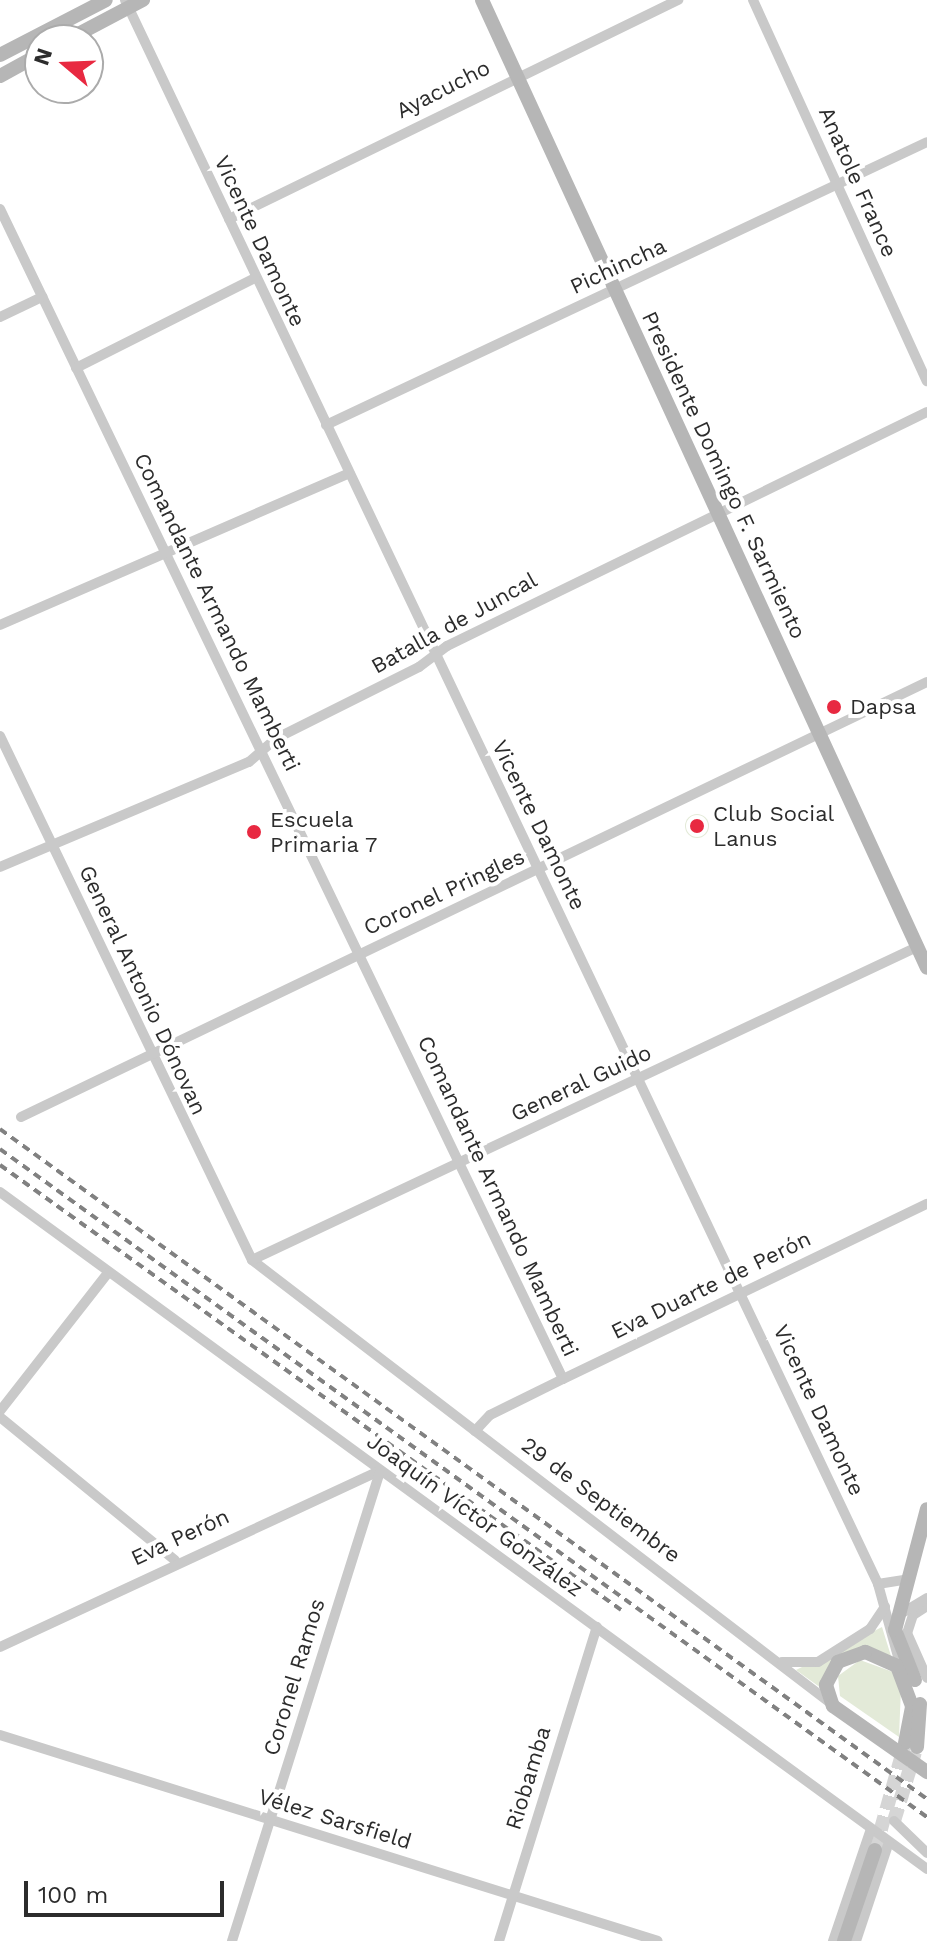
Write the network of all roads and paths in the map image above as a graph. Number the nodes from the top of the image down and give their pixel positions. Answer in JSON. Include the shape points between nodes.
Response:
{"nodes":[{"id":1,"x":106,"y":0,"type":"edge"},
{"id":2,"x":143,"y":0,"type":"edge"},
{"id":3,"x":482,"y":0,"type":"edge"},
{"id":4,"x":678,"y":0,"type":"edge"},
{"id":5,"x":753,"y":0,"type":"edge"},
{"id":6,"x":127,"y":4,"type":"edge"},
{"id":7,"x":94,"y":24,"type":"edge"},
{"id":8,"x":0,"y":55,"type":"edge"},
{"id":9,"x":24,"y":63,"type":"edge"},
{"id":10,"x":517,"y":75,"type":"junction"},
{"id":11,"x":0,"y":76,"type":"edge"},
{"id":12,"x":927,"y":142,"type":"edge"},
{"id":13,"x":837,"y":183,"type":"junction"},
{"id":14,"x":0,"y":209,"type":"edge"},
{"id":15,"x":229,"y":219,"type":"junction"},
{"id":16,"x":255,"y":278,"type":"junction"},
{"id":17,"x":615,"y":290,"type":"junction"},
{"id":18,"x":42,"y":297,"type":"junction"},
{"id":19,"x":0,"y":317,"type":"edge"},
{"id":20,"x":76,"y":368,"type":"junction"},
{"id":21,"x":927,"y":381,"type":"edge"},
{"id":22,"x":927,"y":412,"type":"edge"},
{"id":23,"x":326,"y":425,"type":"junction"},
{"id":24,"x":349,"y":473,"type":"junction"},
{"id":25,"x":716,"y":510,"type":"junction"},
{"id":26,"x":169,"y":557,"type":"junction"},
{"id":27,"x":0,"y":625,"type":"edge"},
{"id":28,"x":435,"y":655,"type":"junction"},
{"id":29,"x":927,"y":682,"type":"edge"},
{"id":30,"x":819,"y":735,"type":"junction"},
{"id":31,"x":0,"y":736,"type":"edge"},
{"id":32,"x":262,"y":750,"type":"junction"},
{"id":33,"x":52,"y":845,"type":"junction"},
{"id":34,"x":0,"y":867,"type":"edge"},
{"id":35,"x":539,"y":871,"type":"junction"},
{"id":36,"x":922,"y":944,"type":"edge"},
{"id":37,"x":358,"y":954,"type":"junction"},
{"id":38,"x":927,"y":968,"type":"edge"},
{"id":39,"x":152,"y":1055,"type":"junction"},
{"id":40,"x":641,"y":1079,"type":"junction"},
{"id":41,"x":21,"y":1117,"type":"dead end"},
{"id":42,"x":464,"y":1163,"type":"junction"},
{"id":43,"x":0,"y":1192,"type":"edge"},
{"id":44,"x":927,"y":1204,"type":"edge"},
{"id":45,"x":252,"y":1260,"type":"junction"},
{"id":46,"x":108,"y":1273,"type":"junction"},
{"id":47,"x":742,"y":1292,"type":"junction"},
{"id":48,"x":563,"y":1379,"type":"junction"},
{"id":49,"x":0,"y":1414,"type":"edge"},
{"id":50,"x":475,"y":1431,"type":"junction"},
{"id":51,"x":380,"y":1471,"type":"junction"},
{"id":52,"x":927,"y":1509,"type":"edge"},
{"id":53,"x":175,"y":1560,"type":"junction"},
{"id":54,"x":909,"y":1579,"type":"junction"},
{"id":55,"x":878,"y":1584,"type":"junction"},
{"id":56,"x":927,"y":1598,"type":"edge"},
{"id":57,"x":927,"y":1606,"type":"edge"},
{"id":58,"x":897,"y":1616,"type":"junction"},
{"id":59,"x":597,"y":1627,"type":"junction"},
{"id":60,"x":0,"y":1647,"type":"edge"},
{"id":61,"x":774,"y":1660,"type":"junction"},
{"id":62,"x":903,"y":1673,"type":"junction"},
{"id":63,"x":927,"y":1678,"type":"edge"},
{"id":64,"x":833,"y":1706,"type":"junction"},
{"id":65,"x":0,"y":1735,"type":"edge"},
{"id":66,"x":927,"y":1772,"type":"edge"},
{"id":67,"x":271,"y":1820,"type":"junction"},
{"id":68,"x":894,"y":1821,"type":"dead end"},
{"id":69,"x":871,"y":1829,"type":"junction"},
{"id":70,"x":889,"y":1842,"type":"junction"},
{"id":71,"x":875,"y":1850,"type":"tunnel mouth"},
{"id":72,"x":927,"y":1853,"type":"edge"},
{"id":73,"x":927,"y":1869,"type":"edge"},
{"id":74,"x":512,"y":1895,"type":"junction"},
{"id":75,"x":232,"y":1941,"type":"edge"},
{"id":76,"x":499,"y":1941,"type":"edge"},
{"id":77,"x":658,"y":1941,"type":"edge"},
{"id":78,"x":833,"y":1941,"type":"edge"},
{"id":79,"x":844,"y":1941,"type":"edge"},
{"id":80,"x":856,"y":1941,"type":"edge"}],
"edges":[{"from":1,"to":8,"type":"main road"},
{"from":2,"to":6,"type":"main road"},
{"from":3,"to":10,"type":"main road","name":"Presidente Domingo F. Sarmiento"},
{"from":4,"to":10,"type":"street","name":"Ayacucho"},
{"from":5,"to":13,"type":"street","name":"Anatole France"},
{"from":6,"to":7,"type":"main road"},
{"from":6,"to":15,"type":"street","name":"Vicente Damonte"},
{"from":9,"to":11,"type":"main road"},
{"from":10,"to":15,"type":"street","name":"Ayacucho"},
{"from":10,"to":17,"type":"main road","name":"Presidente Domingo F. Sarmiento"},
{"from":12,"to":13,"type":"street","name":"Pichincha"},
{"from":13,"to":17,"type":"street","name":"Pichincha"},
{"from":13,"to":21,"type":"street","name":"Anatole France"},
{"from":14,"to":18,"type":"street","name":"Comandante Armando Mamberti"},
{"from":15,"to":16,"type":"street","name":"Vicente Damonte"},
{"from":16,"to":20,"type":"street"},
{"from":16,"to":23,"type":"street","name":"Vicente Damonte"},
{"from":17,"to":23,"type":"street","name":"Pichincha"},
{"from":17,"to":25,"type":"main road","name":"Presidente Domingo F. Sarmiento"},
{"from":18,"to":19,"type":"street"},
{"from":18,"to":20,"type":"street","name":"Comandante Armando Mamberti"},
{"from":20,"to":26,"type":"street","name":"Comandante Armando Mamberti"},
{"from":22,"to":25,"type":"street","name":"Batalla de Juncal"},
{"from":23,"to":24,"type":"street","name":"Vicente Damonte"},
{"from":24,"to":26,"type":"street"},
{"from":24,"to":28,"type":"street","name":"Vicente Damonte"},
{"from":25,"to":28,"type":"street","name":"Batalla de Juncal"},
{"from":25,"to":30,"type":"main road","name":"Presidente Domingo F. Sarmiento"},
{"from":26,"to":27,"type":"street"},
{"from":26,"to":32,"type":"street","name":"Comandante Armando Mamberti"},
{"from":28,"to":32,"type":"street","name":"Batalla de Juncal"},
{"from":28,"to":35,"type":"street","name":"Vicente Damonte"},
{"from":29,"to":30,"type":"street","name":"Coronel Pringles"},
{"from":30,"to":35,"type":"street","name":"Coronel Pringles"},
{"from":30,"to":36,"type":"main road","name":"Presidente Domingo F. Sarmiento"},
{"from":31,"to":33,"type":"street","name":"General Antonio Dónovan"},
{"from":32,"to":33,"type":"street","name":"Batalla de Juncal","via":[[249,762]]},
{"from":32,"to":37,"type":"street","name":"Comandante Armando Mamberti"},
{"from":33,"to":34,"type":"street","name":"Batalla de Juncal"},
{"from":33,"to":39,"type":"street","name":"General Antonio Dónovan"},
{"from":35,"to":37,"type":"street","name":"Coronel Pringles"},
{"from":35,"to":40,"type":"street","name":"Vicente Damonte"},
{"from":36,"to":38,"type":"main road","name":"Presidente Domingo F. Sarmiento"},
{"from":36,"to":40,"type":"street","name":"General Guido"},
{"from":37,"to":39,"type":"street","name":"Coronel Pringles"},
{"from":37,"to":42,"type":"street","name":"Comandante Armando Mamberti"},
{"from":39,"to":41,"type":"street","name":"Coronel Pringles"},
{"from":39,"to":45,"type":"street","name":"General Antonio Dónovan"},
{"from":40,"to":42,"type":"street","name":"General Guido"},
{"from":40,"to":47,"type":"street","name":"Vicente Damonte"},
{"from":42,"to":45,"type":"street","name":"General Guido"},
{"from":42,"to":48,"type":"street","name":"Comandante Armando Mamberti"},
{"from":43,"to":46,"type":"street","name":"Joaquín Víctor González"},
{"from":44,"to":47,"type":"street","name":"Eva Duarte de Perón"},
{"from":45,"to":50,"type":"street","name":"29 de Septiembre"},
{"from":46,"to":49,"type":"street"},
{"from":46,"to":51,"type":"street","name":"Joaquín Víctor González"},
{"from":47,"to":48,"type":"street","name":"Eva Duarte de Perón"},
{"from":47,"to":55,"type":"street","name":"Vicente Damonte"},
{"from":48,"to":50,"type":"street","name":"Eva Duarte de Perón","via":[[490,1415]]},
{"from":49,"to":53,"type":"street"},
{"from":50,"to":61,"type":"street","name":"29 de Septiembre"},
{"from":51,"to":53,"type":"street","name":"Eva Perón"},
{"from":51,"to":59,"type":"street","name":"Joaquín Víctor González"},
{"from":51,"to":67,"type":"street","name":"Coronel Ramos"},
{"from":52,"to":54,"type":"main road"},
{"from":53,"to":60,"type":"street","name":"Eva Perón"},
{"from":54,"to":55,"type":"street"},
{"from":54,"to":58,"type":"main road"},
{"from":55,"to":58,"type":"street","name":"Vicente Damonte"},
{"from":56,"to":58,"type":"street"},
{"from":57,"to":58,"type":"street"},
{"from":58,"to":61,"type":"street","via":[[818,1662]]},
{"from":58,"to":62,"type":"street","name":"Vicente Damonte"},
{"from":58,"to":62,"type":"main road","via":[[895,1630],[919,1691],[911,1745],[912,1706]]},
{"from":58,"to":63,"type":"street","name":"Vicente Damonte"},
{"from":59,"to":69,"type":"street","name":"Joaquín Víctor González"},
{"from":59,"to":74,"type":"street","name":"Riobamba"},
{"from":61,"to":64,"type":"street","name":"29 de Septiembre"},
{"from":62,"to":64,"type":"main road","via":[[876,1655],[849,1655],[827,1678]]},
{"from":64,"to":66,"type":"main road","name":"29 de Septiembre"},
{"from":65,"to":67,"type":"street","name":"Vélez Sarsfield"},
{"from":67,"to":74,"type":"street","name":"Vélez Sarsfield"},
{"from":67,"to":75,"type":"street","name":"Coronel Ramos"},
{"from":68,"to":72,"type":"street"},
{"from":69,"to":70,"type":"street","name":"Joaquín Víctor González"},
{"from":69,"to":78,"type":"street"},
{"from":70,"to":73,"type":"street","name":"Joaquín Víctor González"},
{"from":70,"to":80,"type":"street"},
{"from":71,"to":79,"type":"main road"},
{"from":74,"to":76,"type":"street","name":"Riobamba"},
{"from":74,"to":77,"type":"street","name":"Vélez Sarsfield"}]}
